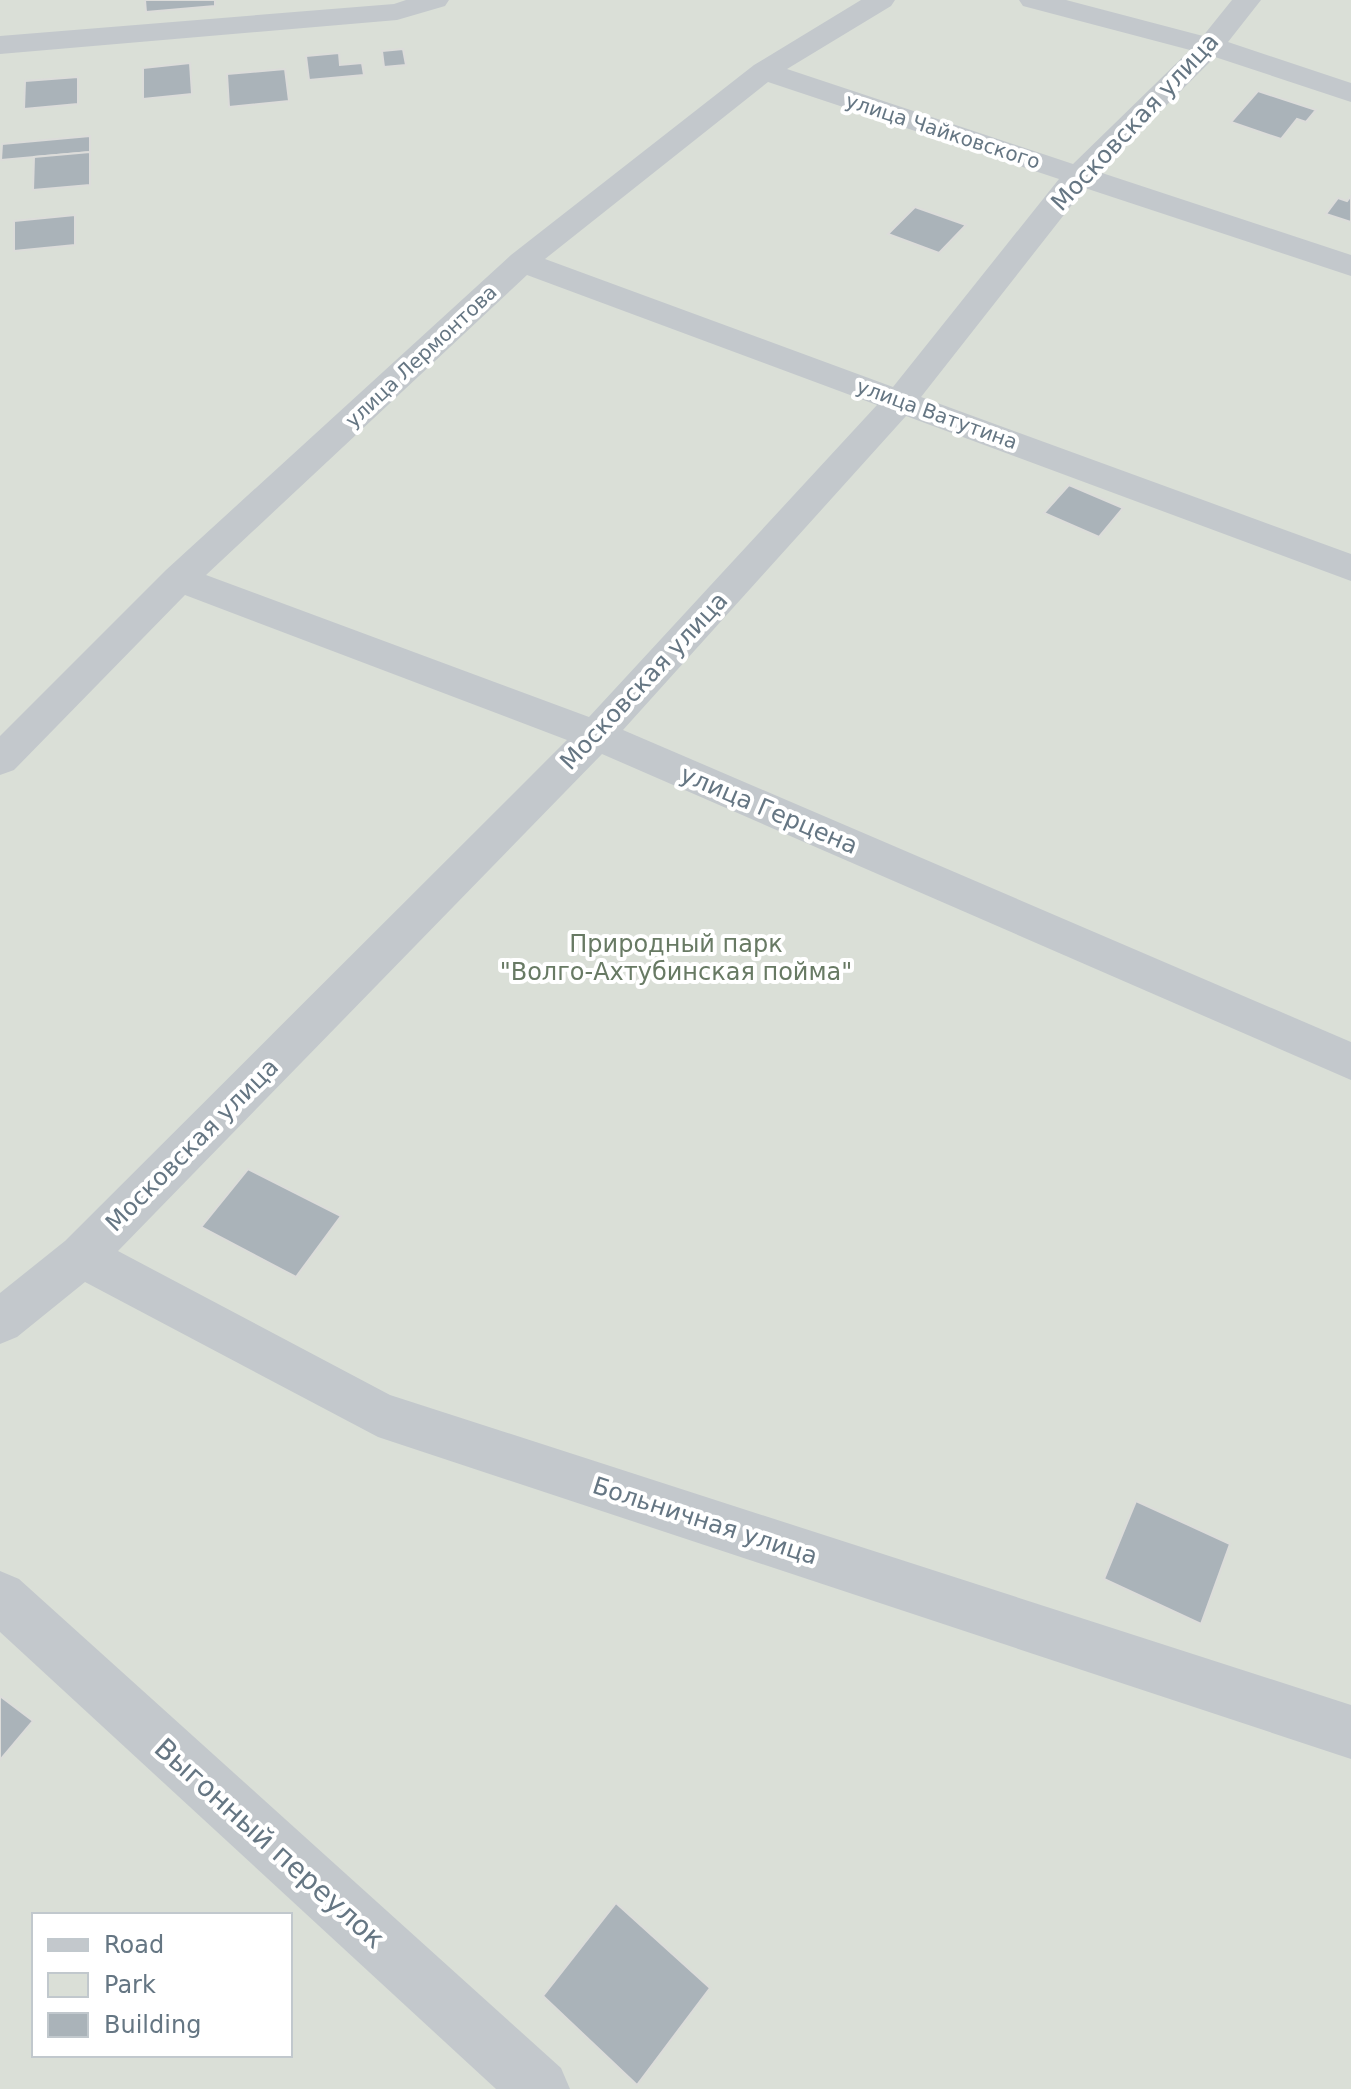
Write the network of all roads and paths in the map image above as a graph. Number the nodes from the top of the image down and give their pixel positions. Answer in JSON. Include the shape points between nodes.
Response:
{"nodes":[{"id":1,"x":435,"y":0,"type":"edge"},
{"id":2,"x":881,"y":0,"type":"edge"},
{"id":3,"x":1033,"y":0,"type":"edge"},
{"id":4,"x":1247,"y":0,"type":"edge"},
{"id":5,"x":0,"y":45,"type":"edge"},
{"id":6,"x":1210,"y":46,"type":"junction"},
{"id":7,"x":764,"y":71,"type":"junction"},
{"id":8,"x":1351,"y":93,"type":"edge"},
{"id":9,"x":1078,"y":176,"type":"junction"},
{"id":10,"x":522,"y":262,"type":"junction"},
{"id":11,"x":1351,"y":266,"type":"edge"},
{"id":12,"x":901,"y":400,"type":"junction"},
{"id":13,"x":1351,"y":568,"type":"edge"},
{"id":14,"x":179,"y":579,"type":"junction"},
{"id":15,"x":596,"y":735,"type":"junction"},
{"id":16,"x":0,"y":760,"type":"edge"},
{"id":17,"x":1351,"y":1062,"type":"edge"},
{"id":18,"x":82,"y":1256,"type":"junction"},
{"id":19,"x":0,"y":1322,"type":"edge"},
{"id":20,"x":0,"y":1597,"type":"edge"},
{"id":21,"x":1351,"y":1732,"type":"edge"},
{"id":22,"x":540,"y":2089,"type":"edge"}],
"edges":[{"from":1,"to":5,"type":"street","via":[[397,12]]},
{"from":2,"to":7,"type":"street","name":"улица Лермонтова"},
{"from":3,"to":6,"type":"street"},
{"from":4,"to":6,"type":"street","name":"Московская улица"},
{"from":6,"to":8,"type":"street"},
{"from":6,"to":9,"type":"street","name":"Московская улица"},
{"from":7,"to":9,"type":"street","name":"улица Чайковского"},
{"from":7,"to":10,"type":"street","name":"улица Лермонтова"},
{"from":9,"to":11,"type":"street","name":"улица Чайковского"},
{"from":9,"to":12,"type":"street","name":"Московская улица"},
{"from":10,"to":12,"type":"street","name":"улица Ватутина"},
{"from":10,"to":14,"type":"street","name":"улица Лермонтова"},
{"from":12,"to":13,"type":"street","name":"улица Ватутина"},
{"from":12,"to":15,"type":"street","name":"Московская улица"},
{"from":14,"to":15,"type":"street","name":"улица Герцена"},
{"from":14,"to":16,"type":"street","name":"улица Лермонтова"},
{"from":15,"to":17,"type":"street","name":"улица Герцена"},
{"from":15,"to":18,"type":"street","name":"Московская улица"},
{"from":18,"to":19,"type":"street","name":"Московская улица"},
{"from":18,"to":21,"type":"street","name":"Больничная улица","via":[[378,1414]]},
{"from":20,"to":22,"type":"street","name":"Выгонный переулок"}]}
